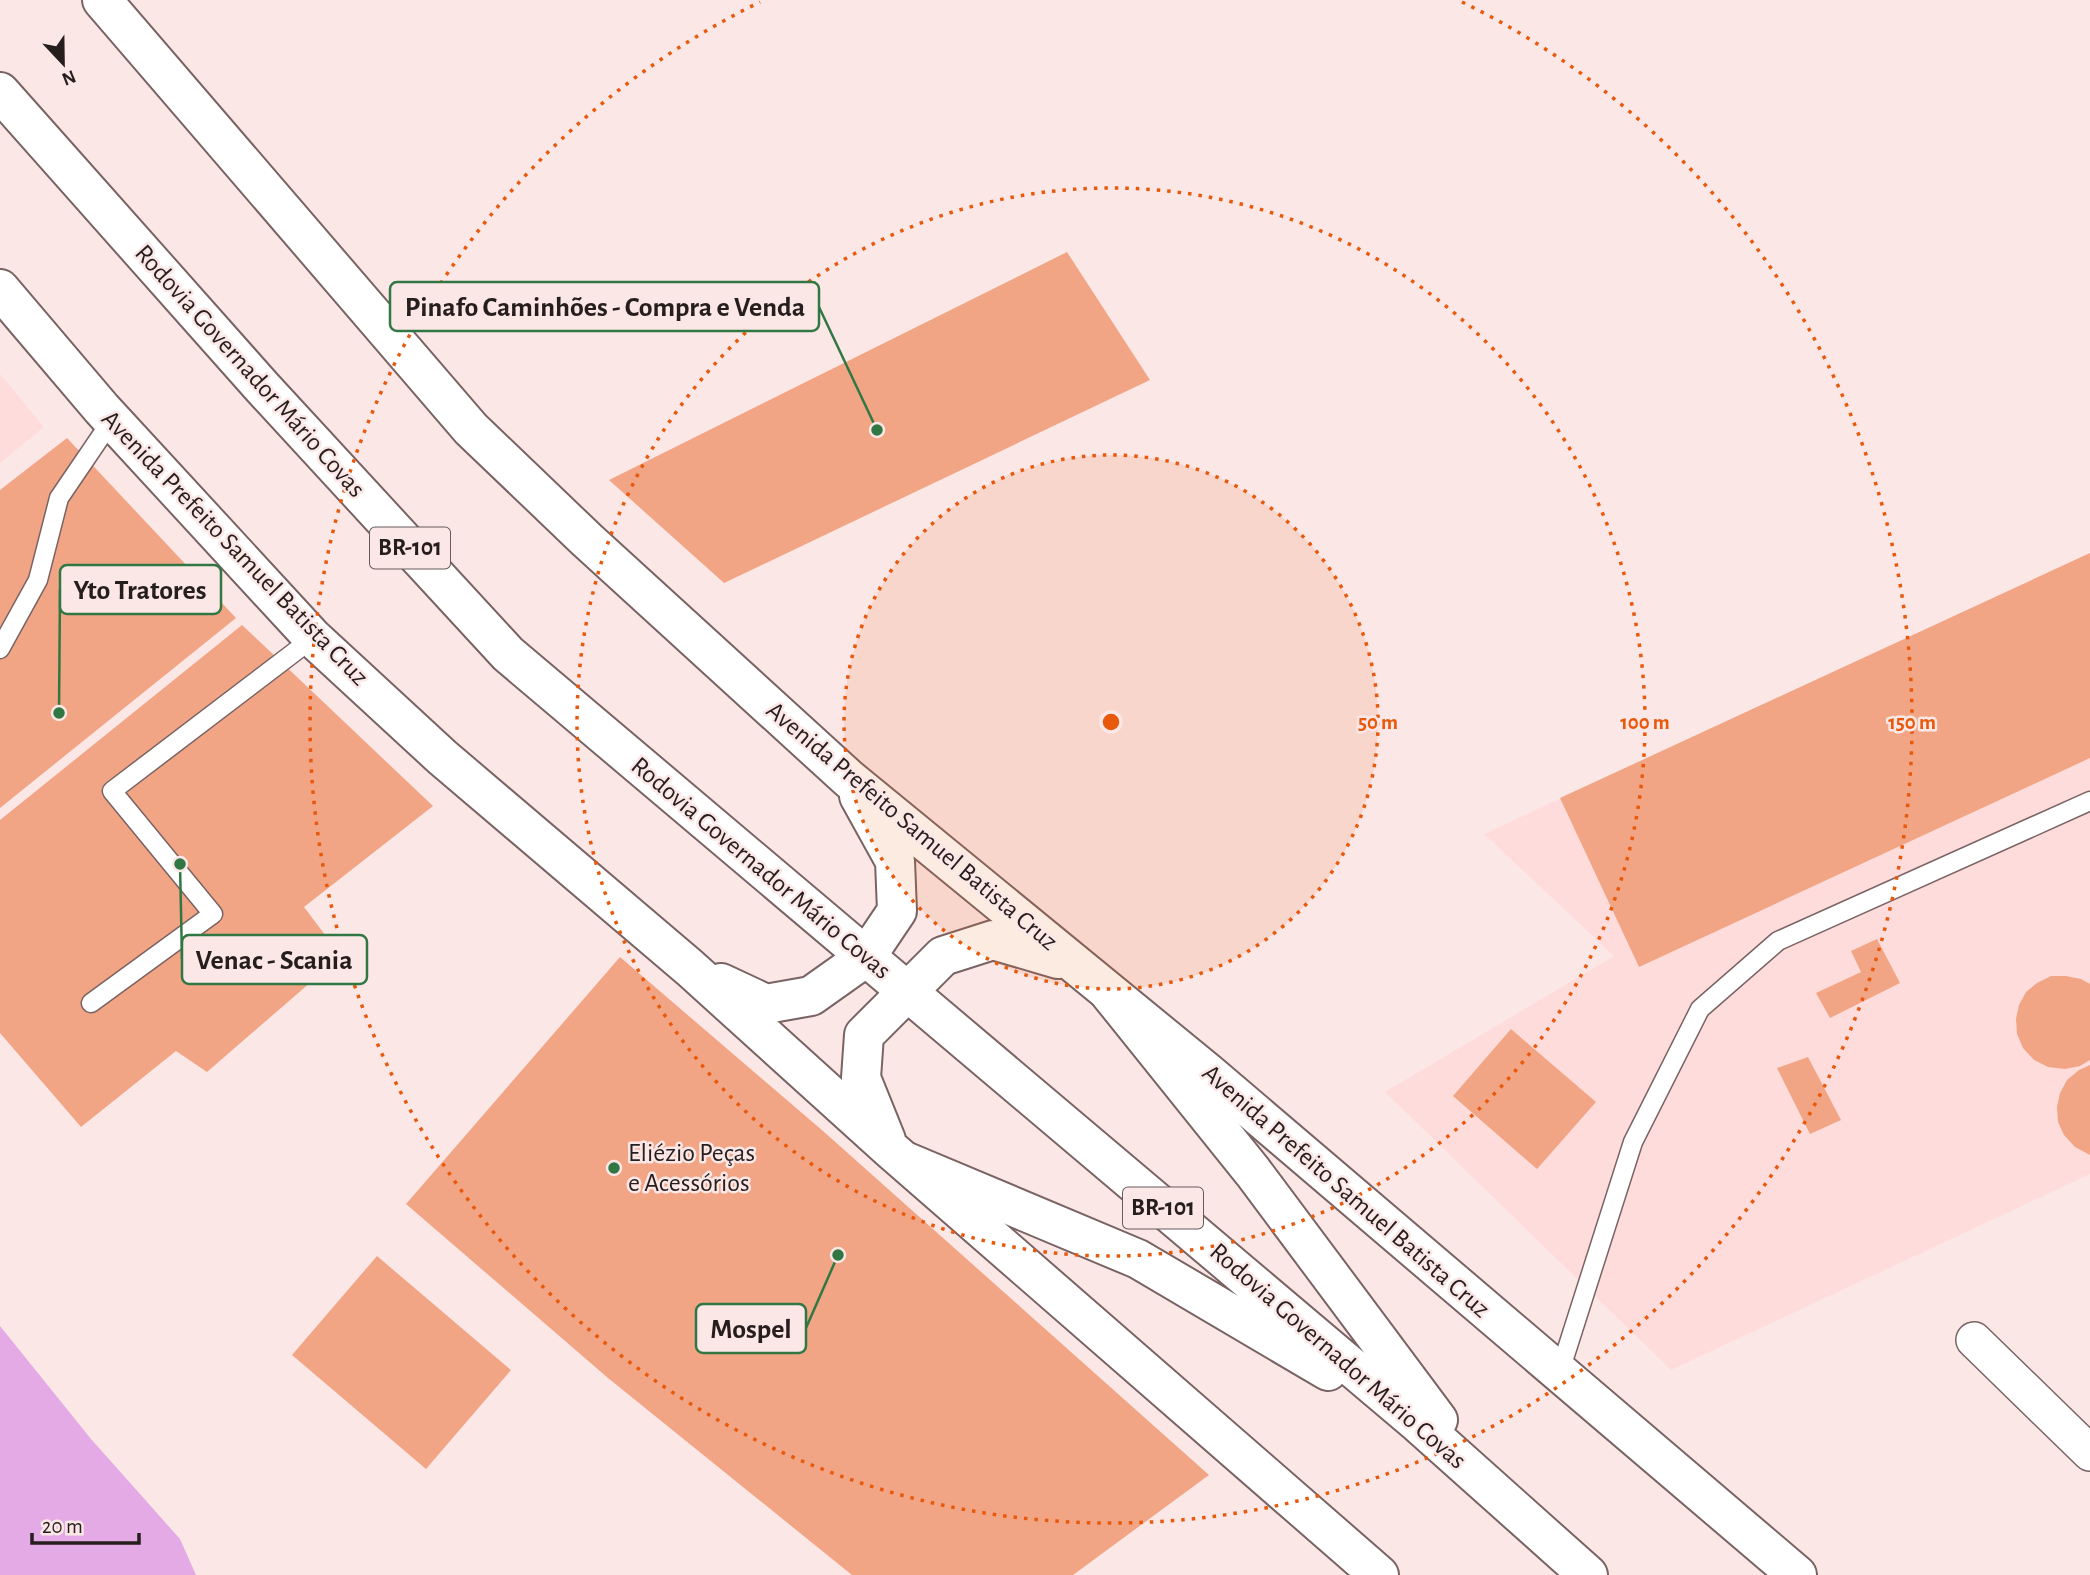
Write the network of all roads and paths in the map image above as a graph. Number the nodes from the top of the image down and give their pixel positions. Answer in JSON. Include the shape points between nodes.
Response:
{"nodes":[{"id":1,"x":102,"y":0,"type":"edge"},
{"id":2,"x":0,"y":92,"type":"edge"},
{"id":3,"x":0,"y":289,"type":"edge"},
{"id":4,"x":112,"y":420,"type":"junction"},
{"id":5,"x":313,"y":638,"type":"junction"},
{"id":6,"x":0,"y":649,"type":"edge"},
{"id":7,"x":849,"y":779,"type":"junction"},
{"id":8,"x":2090,"y":801,"type":"edge"},
{"id":9,"x":866,"y":957,"type":"junction"},
{"id":10,"x":1073,"y":963,"type":"junction"},
{"id":11,"x":690,"y":968,"type":"junction"},
{"id":12,"x":907,"y":991,"type":"junction"},
{"id":13,"x":1110,"y":994,"type":"junction"},
{"id":14,"x":91,"y":1003,"type":"dead end"},
{"id":15,"x":899,"y":1156,"type":"junction"},
{"id":16,"x":1974,"y":1340,"type":"dead end"},
{"id":17,"x":1559,"y":1374,"type":"junction"},
{"id":18,"x":1419,"y":1424,"type":"junction"},
{"id":19,"x":2090,"y":1452,"type":"edge"},
{"id":20,"x":1486,"y":1484,"type":"junction"},
{"id":21,"x":1374,"y":1571,"type":"edge"},
{"id":22,"x":1588,"y":1575,"type":"edge"},
{"id":23,"x":1797,"y":1575,"type":"edge"}],
"edges":[{"from":1,"to":7,"type":"main road","name":"Avenida Prefeito Samuel Batista Cruz","via":[[471,429]]},
{"from":2,"to":9,"type":"main road","name":"Rodovia Governador Mário Covas","number":"BR-101","via":[[508,654]]},
{"from":3,"to":4,"type":"main road","name":"Avenida Prefeito Samuel Batista Cruz"},
{"from":4,"to":5,"type":"main road","name":"Avenida Prefeito Samuel Batista Cruz"},
{"from":4,"to":6,"type":"lane","via":[[60,498],[38,580]]},
{"from":5,"to":11,"type":"main road","name":"Avenida Prefeito Samuel Batista Cruz","via":[[442,757]]},
{"from":5,"to":14,"type":"lane","via":[[112,792],[213,915]]},
{"from":7,"to":9,"type":"main road","via":[[894,861],[897,911]]},
{"from":7,"to":10,"type":"main road","name":"Avenida Prefeito Samuel Batista Cruz"},
{"from":8,"to":17,"type":"lane","via":[[1778,941],[1700,1009],[1633,1142]]},
{"from":9,"to":11,"type":"main road","via":[[811,996],[766,1003]]},
{"from":9,"to":12,"type":"main road","name":"Rodovia Governador Mário Covas","number":"BR-101"},
{"from":10,"to":12,"type":"main road","via":[[993,940],[943,956]]},
{"from":10,"to":13,"type":"main road","name":"Avenida Prefeito Samuel Batista Cruz"},
{"from":11,"to":15,"type":"main road","name":"Avenida Prefeito Samuel Batista Cruz"},
{"from":12,"to":15,"type":"main road","via":[[864,1035],[861,1078]]},
{"from":12,"to":18,"type":"main road","name":"Rodovia Governador Mário Covas","number":"BR-101"},
{"from":13,"to":17,"type":"main road","name":"Avenida Prefeito Samuel Batista Cruz","via":[[1209,1073]]},
{"from":13,"to":20,"type":"main road","via":[[1253,1172]]},
{"from":15,"to":18,"type":"main road","via":[[1138,1259]]},
{"from":15,"to":21,"type":"main road","name":"Avenida Prefeito Samuel Batista Cruz"},
{"from":16,"to":19,"type":"street"},
{"from":17,"to":23,"type":"main road","name":"Avenida Prefeito Samuel Batista Cruz"},
{"from":18,"to":20,"type":"main road","name":"Rodovia Governador Mário Covas","number":"BR-101"},
{"from":20,"to":22,"type":"main road","name":"Rodovia Governador Mário Covas","number":"BR-101"}]}
